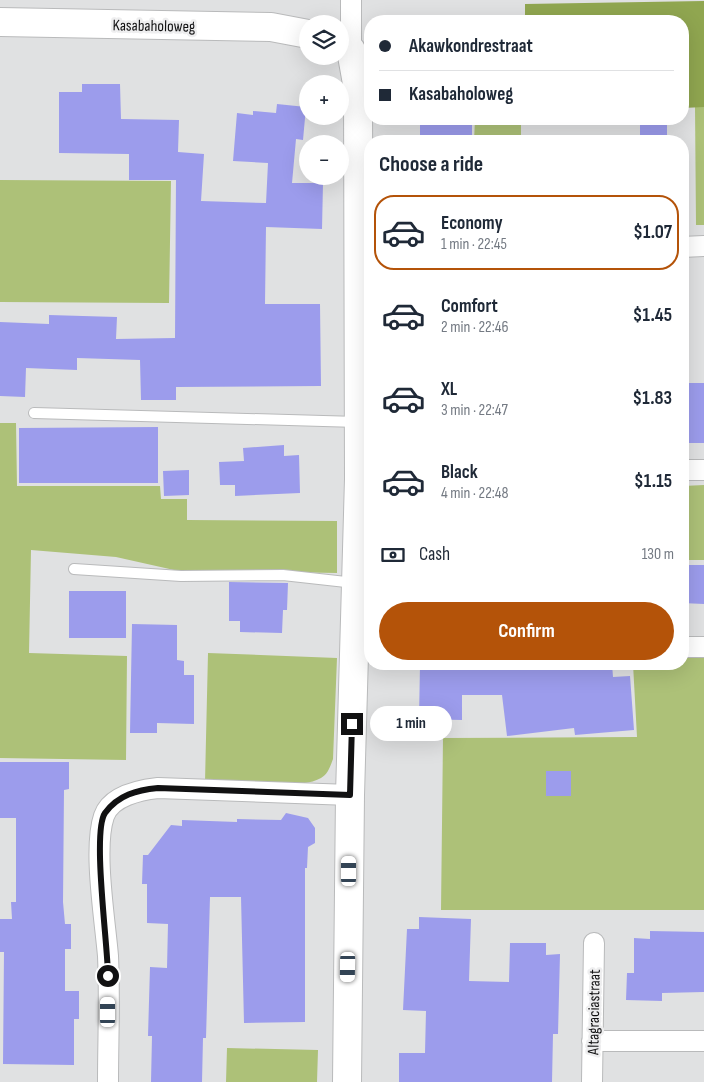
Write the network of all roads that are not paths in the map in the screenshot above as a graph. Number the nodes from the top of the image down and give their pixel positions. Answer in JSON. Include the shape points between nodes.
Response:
{"nodes":[{"id":1,"x":351,"y":0,"type":"edge"},
{"id":2,"x":349,"y":19,"type":"edge"},
{"id":3,"x":0,"y":22,"type":"edge"},
{"id":4,"x":299,"y":32,"type":"edge"},
{"id":5,"x":349,"y":58,"type":"edge"},
{"id":6,"x":689,"y":246,"type":"edge"},
{"id":7,"x":704,"y":246,"type":"edge"},
{"id":8,"x":364,"y":259,"type":"edge"},
{"id":9,"x":34,"y":413,"type":"dead end"},
{"id":10,"x":359,"y":422,"type":"junction"},
{"id":11,"x":689,"y":470,"type":"edge"},
{"id":12,"x":704,"y":470,"type":"edge"},
{"id":13,"x":364,"y":479,"type":"edge"},
{"id":14,"x":74,"y":569,"type":"dead end"},
{"id":15,"x":356,"y":583,"type":"junction"},
{"id":16,"x":689,"y":647,"type":"edge"},
{"id":17,"x":704,"y":647,"type":"edge"},
{"id":18,"x":362,"y":653,"type":"edge"},
{"id":19,"x":350,"y":795,"type":"junction"},
{"id":20,"x":594,"y":943,"type":"dead end"},
{"id":21,"x":704,"y":1041,"type":"edge"},
{"id":22,"x":592,"y":1042,"type":"junction"},
{"id":23,"x":108,"y":1082,"type":"edge"},
{"id":24,"x":347,"y":1082,"type":"edge"},
{"id":25,"x":592,"y":1082,"type":"edge"}],
"edges":[{"from":1,"to":2,"type":"street"},
{"from":3,"to":4,"type":"street","name":"Kasabaholoweg","via":[[271,27]]},
{"from":5,"to":8,"type":"street","via":[[358,89]]},
{"from":6,"to":7,"type":"street"},
{"from":8,"to":10,"type":"street"},
{"from":9,"to":10,"type":"lane"},
{"from":10,"to":13,"type":"street"},
{"from":11,"to":12,"type":"street"},
{"from":13,"to":15,"type":"street"},
{"from":14,"to":15,"type":"lane","via":[[181,576],[283,574]]},
{"from":15,"to":18,"type":"street"},
{"from":16,"to":17,"type":"street"},
{"from":18,"to":19,"type":"street"},
{"from":19,"to":23,"type":"street","via":[[158,788],[138,790],[120,798],[104,814],[99,841],[108,959]]},
{"from":19,"to":24,"type":"street"},
{"from":20,"to":22,"type":"street","name":"Altagraciastraat"},
{"from":21,"to":22,"type":"street"},
{"from":22,"to":25,"type":"street","name":"Altagraciastraat"}]}
